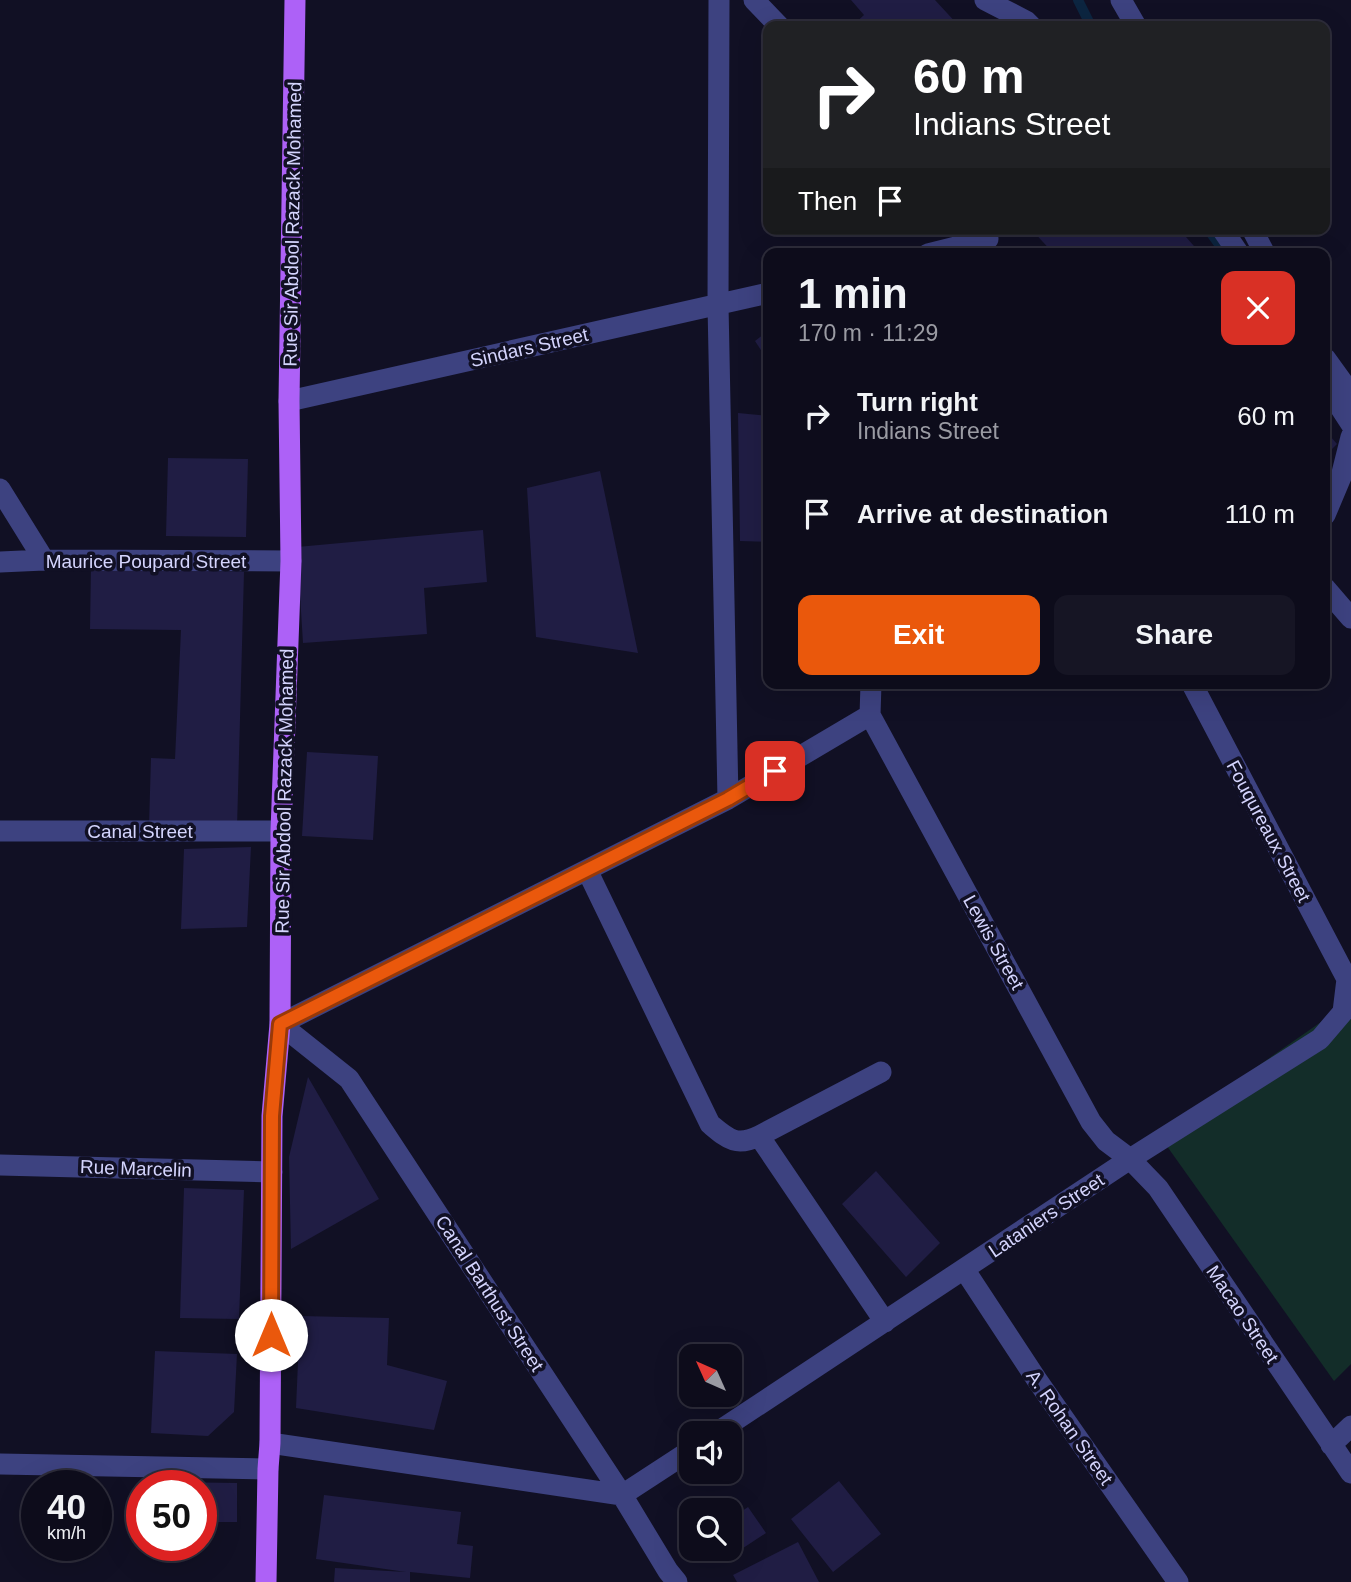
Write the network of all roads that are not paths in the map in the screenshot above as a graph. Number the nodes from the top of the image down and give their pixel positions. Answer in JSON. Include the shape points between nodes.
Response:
{"nodes":[{"id":1,"x":295,"y":0,"type":"edge"},
{"id":2,"x":719,"y":0,"type":"edge"},
{"id":3,"x":754,"y":0,"type":"edge"},
{"id":4,"x":985,"y":0,"type":"edge"},
{"id":5,"x":1121,"y":0,"type":"edge"},
{"id":6,"x":774,"y":21,"type":"edge"},
{"id":7,"x":1026,"y":21,"type":"edge"},
{"id":8,"x":1133,"y":21,"type":"edge"},
{"id":9,"x":989,"y":241,"type":"edge"},
{"id":10,"x":956,"y":248,"type":"edge"},
{"id":11,"x":763,"y":294,"type":"edge"},
{"id":12,"x":718,"y":305,"type":"junction"},
{"id":13,"x":1330,"y":365,"type":"edge"},
{"id":14,"x":1330,"y":392,"type":"edge"},
{"id":15,"x":1351,"y":394,"type":"edge"},
{"id":16,"x":289,"y":401,"type":"junction"},
{"id":17,"x":1351,"y":424,"type":"edge"},
{"id":18,"x":1351,"y":437,"type":"edge"},
{"id":19,"x":0,"y":489,"type":"edge"},
{"id":20,"x":1330,"y":503,"type":"edge"},
{"id":21,"x":44,"y":560,"type":"junction"},
{"id":22,"x":291,"y":561,"type":"junction"},
{"id":23,"x":0,"y":562,"type":"edge"},
{"id":24,"x":1330,"y":594,"type":"edge"},
{"id":25,"x":1351,"y":618,"type":"edge"},
{"id":26,"x":871,"y":689,"type":"edge"},
{"id":27,"x":1195,"y":689,"type":"edge"},
{"id":28,"x":870,"y":715,"type":"junction"},
{"id":29,"x":728,"y":799,"type":"junction"},
{"id":30,"x":0,"y":831,"type":"edge"},
{"id":31,"x":281,"y":831,"type":"junction"},
{"id":32,"x":587,"y":870,"type":"junction"},
{"id":33,"x":1347,"y":979,"type":"joint"},
{"id":34,"x":280,"y":1024,"type":"junction"},
{"id":35,"x":881,"y":1072,"type":"dead end"},
{"id":36,"x":759,"y":1136,"type":"junction"},
{"id":37,"x":1130,"y":1159,"type":"junction"},
{"id":38,"x":0,"y":1165,"type":"edge"},
{"id":39,"x":272,"y":1172,"type":"junction"},
{"id":40,"x":964,"y":1269,"type":"junction"},
{"id":41,"x":885,"y":1322,"type":"junction"},
{"id":42,"x":734,"y":1421,"type":"edge"},
{"id":43,"x":1351,"y":1426,"type":"edge"},
{"id":44,"x":270,"y":1443,"type":"junction"},
{"id":45,"x":1332,"y":1445,"type":"junction"},
{"id":46,"x":679,"y":1458,"type":"edge"},
{"id":47,"x":0,"y":1464,"type":"edge"},
{"id":48,"x":268,"y":1469,"type":"junction"},
{"id":49,"x":1351,"y":1473,"type":"edge"},
{"id":50,"x":622,"y":1495,"type":"junction"},
{"id":51,"x":266,"y":1582,"type":"edge"},
{"id":52,"x":677,"y":1582,"type":"edge"},
{"id":53,"x":1178,"y":1582,"type":"edge"}],
"edges":[{"from":1,"to":16,"type":"main road","name":"Rue Sir Abdool Razack Mohamed"},
{"from":2,"to":12,"type":"street"},
{"from":3,"to":6,"type":"street"},
{"from":4,"to":7,"type":"street"},
{"from":5,"to":8,"type":"street"},
{"from":9,"to":10,"type":"street"},
{"from":11,"to":12,"type":"street","name":"Sindars Street"},
{"from":12,"to":16,"type":"street","name":"Sindars Street"},
{"from":12,"to":29,"type":"street"},
{"from":13,"to":15,"type":"street"},
{"from":14,"to":17,"type":"street"},
{"from":16,"to":22,"type":"main road","name":"Rue Sir Abdool Razack Mohamed"},
{"from":18,"to":20,"type":"street"},
{"from":19,"to":21,"type":"street"},
{"from":21,"to":22,"type":"street","name":"Maurice Poupard Street"},
{"from":21,"to":23,"type":"street","name":"Maurice Poupard Street"},
{"from":22,"to":31,"type":"main road","name":"Rue Sir Abdool Razack Mohamed"},
{"from":24,"to":25,"type":"street"},
{"from":26,"to":28,"type":"street"},
{"from":27,"to":33,"type":"street","name":"Fouqureaux Street"},
{"from":28,"to":29,"type":"street"},
{"from":28,"to":37,"type":"street","name":"Lewis Street","via":[[1091,1122]]},
{"from":29,"to":32,"type":"street"},
{"from":30,"to":31,"type":"street","name":"Canal Street"},
{"from":31,"to":34,"type":"main road","name":"Rue Sir Abdool Razack Mohamed"},
{"from":32,"to":34,"type":"street"},
{"from":32,"to":36,"type":"street","via":[[710,1124],[728,1139],[745,1142]]},
{"from":33,"to":37,"type":"street","name":"Lataniers Street","via":[[1343,1013],[1320,1039]]},
{"from":34,"to":39,"type":"main road","name":"Rue Sir Abdool Razack Mohamed"},
{"from":34,"to":50,"type":"street","name":"Canal Barthust Street","via":[[349,1079]]},
{"from":35,"to":36,"type":"street"},
{"from":36,"to":41,"type":"street"},
{"from":37,"to":40,"type":"street","name":"Lataniers Street"},
{"from":37,"to":45,"type":"street","name":"Macao Street","via":[[1158,1188]]},
{"from":38,"to":39,"type":"street","name":"Rue Marcelin"},
{"from":39,"to":44,"type":"main road","name":"Rue Sir Abdool Razack Mohamed"},
{"from":40,"to":41,"type":"street","name":"Lataniers Street"},
{"from":40,"to":53,"type":"street","name":"A. Rohan Street"},
{"from":41,"to":42,"type":"street","name":"Lataniers Street"},
{"from":43,"to":45,"type":"street"},
{"from":44,"to":48,"type":"main road","name":"Rue Sir Abdool Razack Mohamed"},
{"from":44,"to":50,"type":"street"},
{"from":45,"to":49,"type":"street","name":"Macao Street"},
{"from":46,"to":50,"type":"street"},
{"from":47,"to":48,"type":"street"},
{"from":48,"to":51,"type":"main road","name":"Rue Sir Abdool Razack Mohamed"},
{"from":50,"to":52,"type":"street","name":"Canal Barthust Street"}]}
